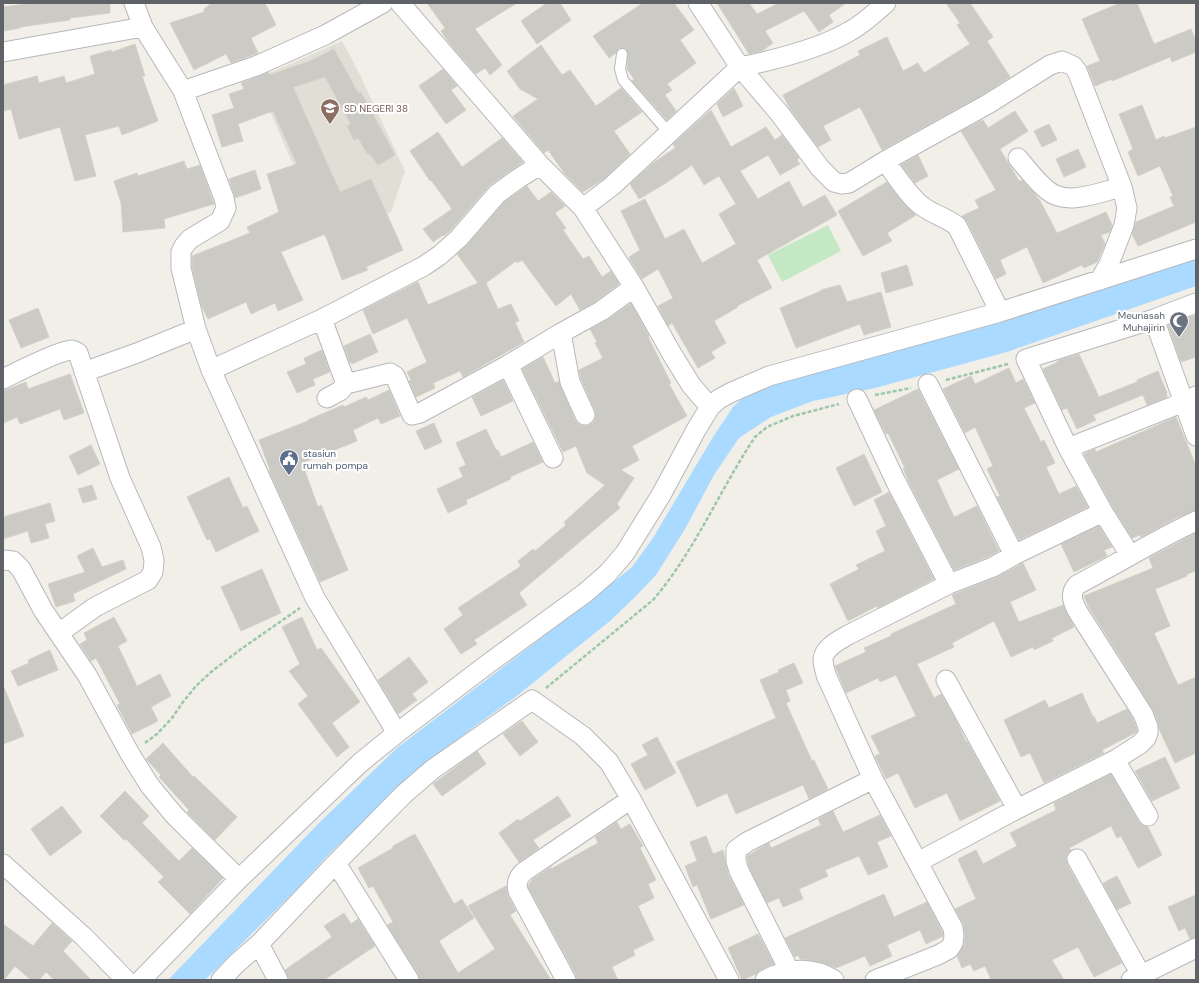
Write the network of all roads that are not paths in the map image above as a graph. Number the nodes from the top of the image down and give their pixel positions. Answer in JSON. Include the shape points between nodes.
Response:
{"nodes":[{"id":1,"x":134,"y":3,"type":"edge"},
{"id":2,"x":383,"y":3,"type":"edge"},
{"id":3,"x":400,"y":3,"type":"edge"},
{"id":4,"x":698,"y":3,"type":"edge"},
{"id":5,"x":886,"y":3,"type":"edge"},
{"id":6,"x":142,"y":27,"type":"junction"},
{"id":7,"x":3,"y":52,"type":"edge"},
{"id":8,"x":622,"y":54,"type":"dead end"},
{"id":9,"x":740,"y":68,"type":"junction"},
{"id":10,"x":182,"y":90,"type":"junction"},
{"id":11,"x":670,"y":134,"type":"junction"},
{"id":12,"x":1018,"y":158,"type":"dead end"},
{"id":13,"x":885,"y":161,"type":"junction"},
{"id":14,"x":540,"y":165,"type":"junction"},
{"id":15,"x":1122,"y":187,"type":"junction"},
{"id":16,"x":584,"y":208,"type":"junction"},
{"id":17,"x":1196,"y":249,"type":"edge"},
{"id":18,"x":1100,"y":280,"type":"junction"},
{"id":19,"x":634,"y":287,"type":"junction"},
{"id":20,"x":1196,"y":303,"type":"edge"},
{"id":21,"x":1000,"y":312,"type":"junction"},
{"id":22,"x":322,"y":319,"type":"junction"},
{"id":23,"x":1154,"y":319,"type":"junction"},
{"id":24,"x":196,"y":329,"type":"junction"},
{"id":25,"x":561,"y":333,"type":"junction"},
{"id":26,"x":508,"y":365,"type":"junction"},
{"id":27,"x":211,"y":370,"type":"junction"},
{"id":28,"x":84,"y":372,"type":"junction"},
{"id":29,"x":3,"y":378,"type":"edge"},
{"id":30,"x":346,"y":384,"type":"junction"},
{"id":31,"x":928,"y":384,"type":"road end"},
{"id":32,"x":327,"y":398,"type":"dead end"},
{"id":33,"x":857,"y":399,"type":"road end"},
{"id":34,"x":1190,"y":399,"type":"edge"},
{"id":35,"x":710,"y":407,"type":"junction"},
{"id":36,"x":585,"y":415,"type":"dead end"},
{"id":37,"x":1196,"y":436,"type":"edge"},
{"id":38,"x":1068,"y":448,"type":"junction"},
{"id":39,"x":554,"y":458,"type":"dead end"},
{"id":40,"x":1103,"y":512,"type":"junction"},
{"id":41,"x":1196,"y":521,"type":"edge"},
{"id":42,"x":1014,"y":555,"type":"junction"},
{"id":43,"x":1130,"y":555,"type":"junction"},
{"id":44,"x":3,"y":560,"type":"edge"},
{"id":45,"x":949,"y":584,"type":"junction"},
{"id":46,"x":59,"y":632,"type":"junction"},
{"id":47,"x":946,"y":680,"type":"dead end"},
{"id":48,"x":397,"y":733,"type":"junction"},
{"id":49,"x":1115,"y":760,"type":"junction"},
{"id":50,"x":873,"y":779,"type":"junction"},
{"id":51,"x":631,"y":799,"type":"junction"},
{"id":52,"x":1017,"y":809,"type":"junction"},
{"id":53,"x":1148,"y":816,"type":"dead end"},
{"id":54,"x":1076,"y":859,"type":"dead end"},
{"id":55,"x":918,"y":862,"type":"junction"},
{"id":56,"x":336,"y":863,"type":"junction"},
{"id":57,"x":3,"y":864,"type":"edge"},
{"id":58,"x":239,"y":879,"type":"junction"},
{"id":59,"x":259,"y":944,"type":"junction"},
{"id":60,"x":1196,"y":948,"type":"edge"},
{"id":61,"x":789,"y":970,"type":"junction"},
{"id":62,"x":1136,"y":978,"type":"edge"},
{"id":63,"x":831,"y":979,"type":"edge"},
{"id":64,"x":126,"y":980,"type":"edge"},
{"id":65,"x":141,"y":980,"type":"edge"},
{"id":66,"x":221,"y":980,"type":"edge"},
{"id":67,"x":278,"y":980,"type":"edge"},
{"id":68,"x":409,"y":980,"type":"edge"},
{"id":69,"x":566,"y":980,"type":"edge"},
{"id":70,"x":730,"y":980,"type":"edge"},
{"id":71,"x":764,"y":980,"type":"edge"},
{"id":72,"x":875,"y":980,"type":"edge"}],
"edges":[{"from":1,"to":6,"type":"street"},
{"from":2,"to":10,"type":"street","via":[[325,35],[256,66]]},
{"from":3,"to":14,"type":"street"},
{"from":4,"to":9,"type":"street"},
{"from":5,"to":9,"type":"street","via":[[850,31],[822,44]]},
{"from":6,"to":7,"type":"street"},
{"from":6,"to":10,"type":"street"},
{"from":8,"to":11,"type":"lane","via":[[620,69],[623,80]]},
{"from":9,"to":11,"type":"street"},
{"from":9,"to":13,"type":"street","via":[[834,182],[849,183]]},
{"from":10,"to":24,"type":"street","via":[[220,185],[226,208],[220,221],[190,239],[181,252],[181,268]]},
{"from":11,"to":16,"type":"street"},
{"from":12,"to":15,"type":"street","via":[[1048,191],[1062,197],[1071,198]]},
{"from":13,"to":15,"type":"street","via":[[988,104],[1050,65],[1062,61],[1074,66],[1077,71]]},
{"from":13,"to":21,"type":"street","via":[[923,208],[957,226]]},
{"from":14,"to":16,"type":"street"},
{"from":14,"to":22,"type":"street","via":[[497,194],[459,238],[440,255],[424,266]]},
{"from":15,"to":18,"type":"street","via":[[1127,208],[1126,216],[1109,264]]},
{"from":16,"to":19,"type":"street"},
{"from":17,"to":18,"type":"street"},
{"from":18,"to":21,"type":"street"},
{"from":19,"to":25,"type":"street","via":[[601,311]]},
{"from":19,"to":35,"type":"street","via":[[687,379]]},
{"from":20,"to":23,"type":"street"},
{"from":21,"to":35,"type":"street","via":[[769,376],[730,393]]},
{"from":22,"to":27,"type":"street"},
{"from":22,"to":30,"type":"street"},
{"from":23,"to":34,"type":"street"},
{"from":23,"to":38,"type":"street","via":[[1026,359]]},
{"from":24,"to":27,"type":"street"},
{"from":24,"to":28,"type":"street"},
{"from":25,"to":26,"type":"street"},
{"from":25,"to":36,"type":"street","via":[[570,382]]},
{"from":26,"to":30,"type":"street","via":[[412,415],[395,376],[390,373]]},
{"from":26,"to":39,"type":"street"},
{"from":27,"to":48,"type":"street","via":[[315,598]]},
{"from":28,"to":29,"type":"street","via":[[78,353],[71,350]]},
{"from":28,"to":46,"type":"street","via":[[120,478],[151,547],[153,572],[148,580],[95,607]]},
{"from":30,"to":32,"type":"street","via":[[340,391]]},
{"from":31,"to":42,"type":"street"},
{"from":33,"to":45,"type":"street","via":[[896,482]]},
{"from":34,"to":37,"type":"street"},
{"from":34,"to":38,"type":"street"},
{"from":35,"to":48,"type":"street","via":[[661,495],[625,553],[607,574]]},
{"from":38,"to":40,"type":"street"},
{"from":40,"to":42,"type":"street"},
{"from":40,"to":43,"type":"street"},
{"from":41,"to":43,"type":"street"},
{"from":42,"to":45,"type":"street","via":[[993,567]]},
{"from":43,"to":49,"type":"street","via":[[1077,585],[1072,596],[1078,612],[1143,714],[1148,728],[1146,738],[1140,744]]},
{"from":44,"to":46,"type":"street","via":[[13,561],[21,568],[43,610]]},
{"from":45,"to":50,"type":"street","via":[[841,639],[826,651],[823,658],[826,675]]},
{"from":46,"to":58,"type":"street","via":[[87,675],[150,786],[175,816]]},
{"from":47,"to":52,"type":"street"},
{"from":48,"to":58,"type":"street","via":[[360,763]]},
{"from":49,"to":52,"type":"street"},
{"from":49,"to":53,"type":"street"},
{"from":50,"to":55,"type":"street"},
{"from":50,"to":61,"type":"street","via":[[747,842],[736,850],[739,871]]},
{"from":51,"to":56,"type":"street","via":[[609,762],[583,736],[532,700],[433,769],[404,794]]},
{"from":51,"to":69,"type":"street","via":[[525,871],[518,881],[518,892]]},
{"from":51,"to":70,"type":"street"},
{"from":52,"to":55,"type":"street"},
{"from":54,"to":62,"type":"street"},
{"from":55,"to":72,"type":"street","via":[[952,928],[953,943],[949,949],[938,955]]},
{"from":56,"to":59,"type":"street"},
{"from":56,"to":68,"type":"street"},
{"from":57,"to":64,"type":"street","via":[[84,937]]},
{"from":58,"to":65,"type":"street"},
{"from":59,"to":66,"type":"street"},
{"from":59,"to":67,"type":"street"},
{"from":60,"to":62,"type":"street"},
{"from":61,"to":63,"type":"street","via":[[809,970]]},
{"from":61,"to":71,"type":"street"}]}
